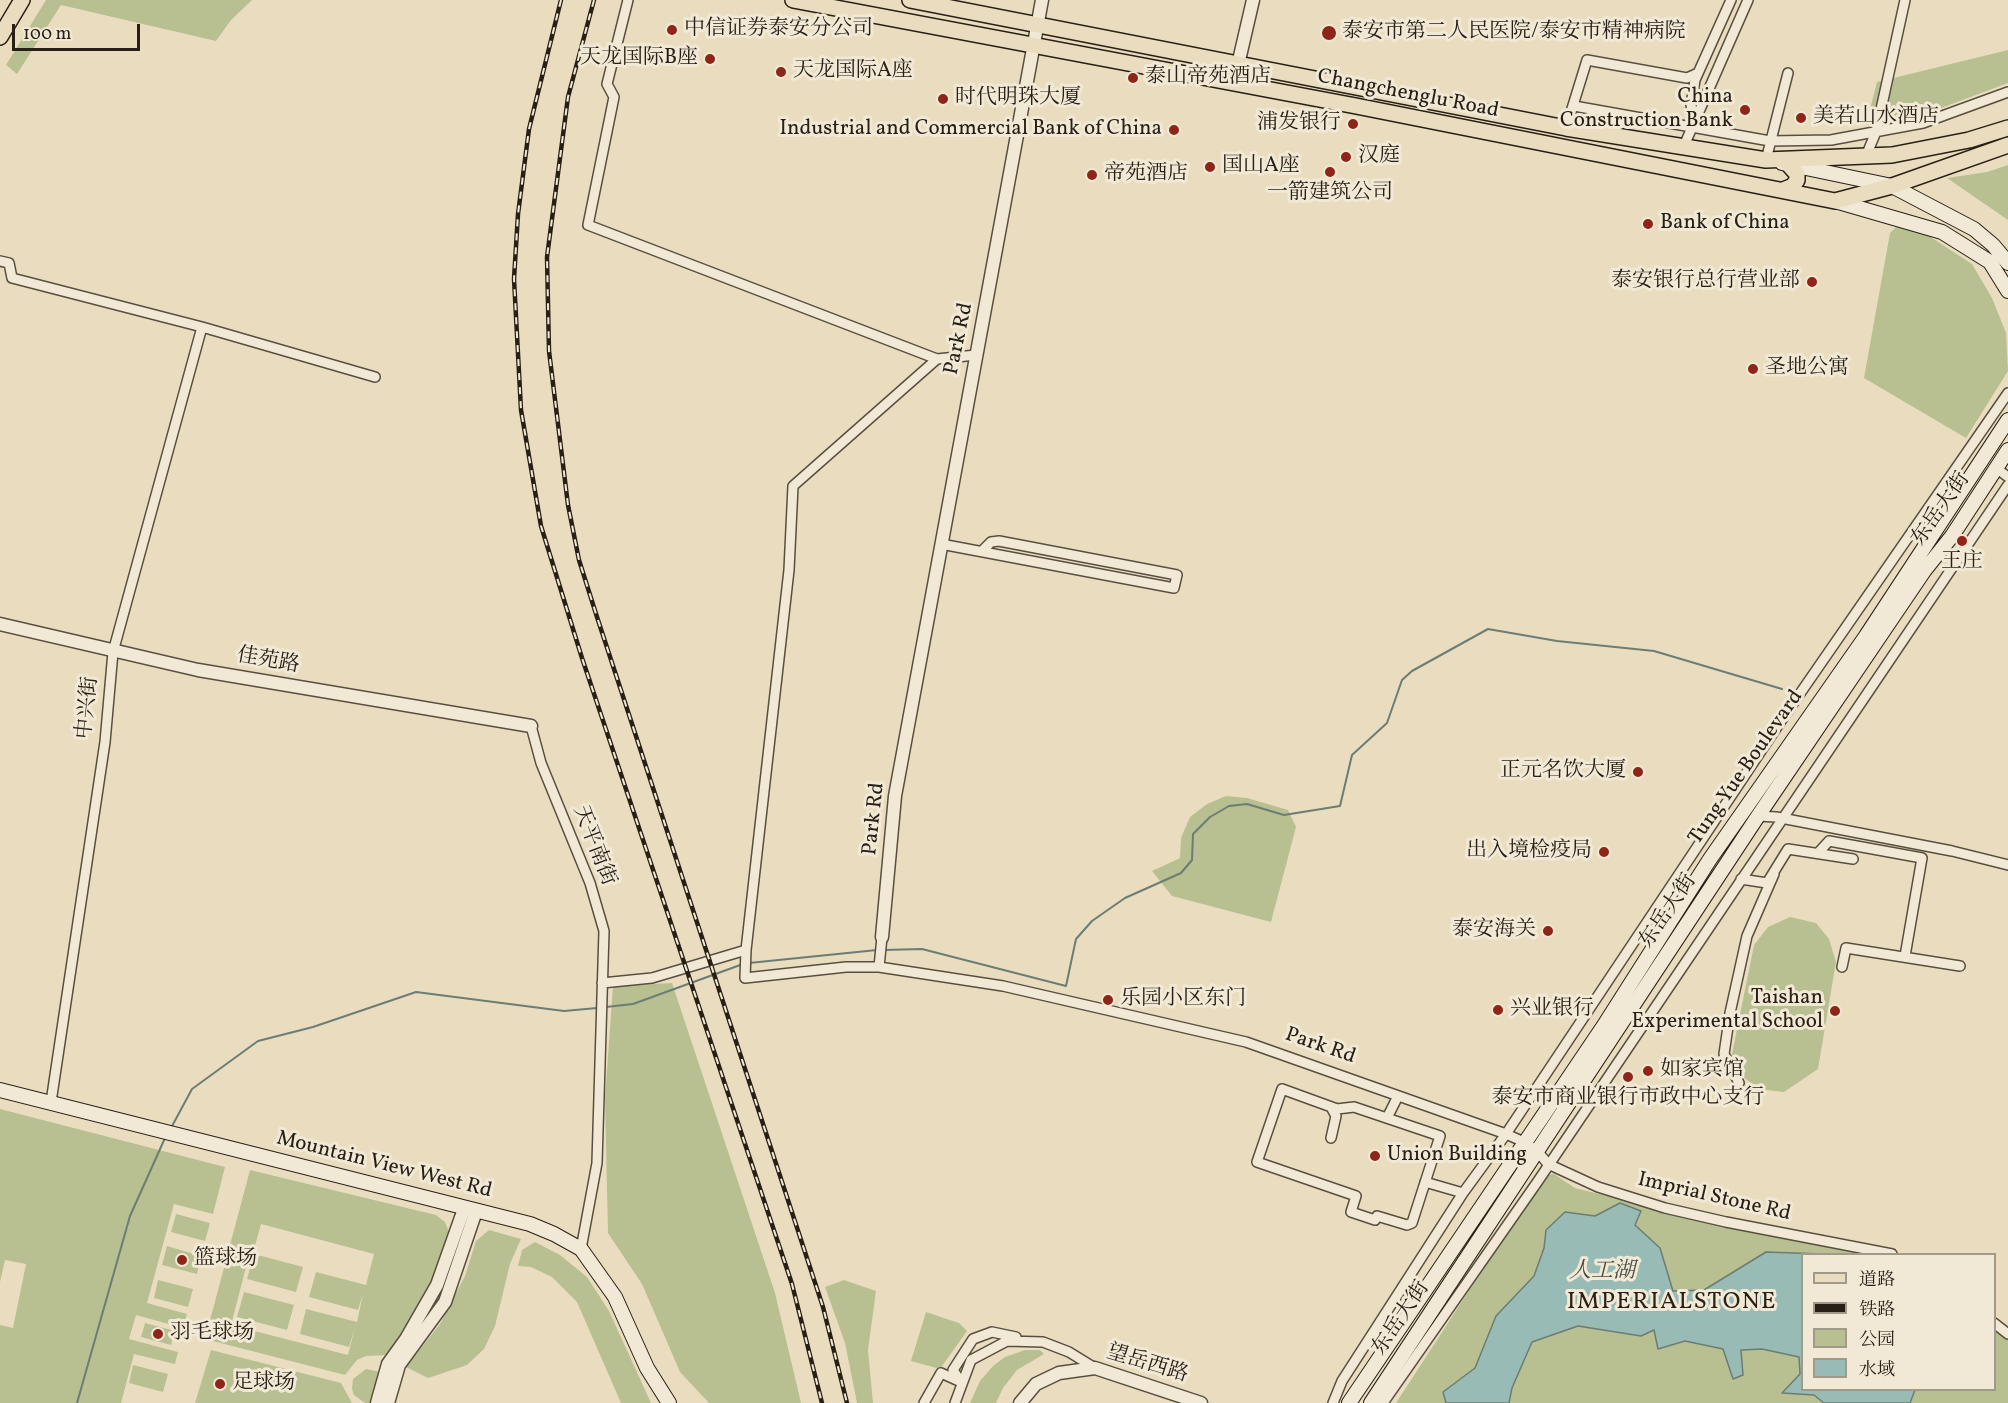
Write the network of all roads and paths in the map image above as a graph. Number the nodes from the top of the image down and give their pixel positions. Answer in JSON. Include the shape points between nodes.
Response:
{"nodes":[{"id":1,"x":34,"y":0,"type":"edge"},
{"id":2,"x":628,"y":0,"type":"edge"},
{"id":3,"x":793,"y":0,"type":"edge"},
{"id":4,"x":910,"y":0,"type":"edge"},
{"id":5,"x":1042,"y":0,"type":"edge"},
{"id":6,"x":1253,"y":0,"type":"edge"},
{"id":7,"x":1731,"y":0,"type":"edge"},
{"id":8,"x":1748,"y":0,"type":"edge"},
{"id":9,"x":1905,"y":0,"type":"edge"},
{"id":10,"x":19,"y":6,"type":"edge"},
{"id":11,"x":1037,"y":23,"type":"junction"},
{"id":12,"x":0,"y":37,"type":"edge"},
{"id":13,"x":1034,"y":45,"type":"junction"},
{"id":14,"x":1238,"y":65,"type":"junction"},
{"id":15,"x":1698,"y":73,"type":"junction"},
{"id":16,"x":1788,"y":73,"type":"dead end"},
{"id":17,"x":1233,"y":82,"type":"junction"},
{"id":18,"x":2008,"y":93,"type":"edge"},
{"id":19,"x":1574,"y":106,"type":"junction"},
{"id":20,"x":1693,"y":124,"type":"junction"},
{"id":21,"x":1566,"y":128,"type":"junction"},
{"id":22,"x":2008,"y":128,"type":"edge"},
{"id":23,"x":1876,"y":132,"type":"junction"},
{"id":24,"x":1770,"y":141,"type":"junction"},
{"id":25,"x":2008,"y":145,"type":"edge"},
{"id":26,"x":1683,"y":148,"type":"junction"},
{"id":27,"x":1866,"y":156,"type":"junction"},
{"id":28,"x":1766,"y":160,"type":"junction"},
{"id":29,"x":1789,"y":165,"type":"junction"},
{"id":30,"x":1892,"y":186,"type":"junction"},
{"id":31,"x":1783,"y":190,"type":"junction"},
{"id":32,"x":1835,"y":201,"type":"junction"},
{"id":33,"x":0,"y":261,"type":"edge"},
{"id":34,"x":2008,"y":263,"type":"edge"},
{"id":35,"x":2008,"y":291,"type":"edge"},
{"id":36,"x":202,"y":327,"type":"junction"},
{"id":37,"x":976,"y":355,"type":"junction"},
{"id":38,"x":937,"y":359,"type":"junction"},
{"id":39,"x":375,"y":377,"type":"dead end"},
{"id":40,"x":2008,"y":393,"type":"edge"},
{"id":41,"x":2008,"y":420,"type":"edge"},
{"id":42,"x":2008,"y":450,"type":"edge"},
{"id":43,"x":1996,"y":468,"type":"junction"},
{"id":44,"x":2008,"y":477,"type":"edge"},
{"id":45,"x":2008,"y":485,"type":"edge"},
{"id":46,"x":940,"y":544,"type":"junction"},
{"id":47,"x":982,"y":550,"type":"junction"},
{"id":48,"x":0,"y":624,"type":"edge"},
{"id":49,"x":113,"y":652,"type":"junction"},
{"id":50,"x":531,"y":726,"type":"joint"},
{"id":51,"x":1758,"y":816,"type":"junction"},
{"id":52,"x":1782,"y":818,"type":"junction"},
{"id":53,"x":1818,"y":853,"type":"junction"},
{"id":54,"x":1853,"y":859,"type":"dead end"},
{"id":55,"x":2008,"y":865,"type":"edge"},
{"id":56,"x":1774,"y":874,"type":"junction"},
{"id":57,"x":1742,"y":879,"type":"junction"},
{"id":58,"x":1767,"y":883,"type":"junction"},
{"id":59,"x":1763,"y":896,"type":"junction"},
{"id":60,"x":882,"y":937,"type":"joint"},
{"id":61,"x":746,"y":954,"type":"junction"},
{"id":62,"x":1905,"y":956,"type":"junction"},
{"id":63,"x":879,"y":963,"type":"junction"},
{"id":64,"x":1960,"y":966,"type":"dead end"},
{"id":65,"x":1842,"y":967,"type":"dead end"},
{"id":66,"x":602,"y":983,"type":"junction"},
{"id":67,"x":1739,"y":1083,"type":"dead end"},
{"id":68,"x":0,"y":1090,"type":"edge"},
{"id":69,"x":1398,"y":1096,"type":"junction"},
{"id":70,"x":51,"y":1102,"type":"junction"},
{"id":71,"x":1331,"y":1107,"type":"junction"},
{"id":72,"x":1387,"y":1118,"type":"junction"},
{"id":73,"x":1506,"y":1134,"type":"junction"},
{"id":74,"x":1331,"y":1138,"type":"dead end"},
{"id":75,"x":1524,"y":1142,"type":"junction"},
{"id":76,"x":1538,"y":1152,"type":"junction"},
{"id":77,"x":1548,"y":1164,"type":"junction"},
{"id":78,"x":1425,"y":1182,"type":"junction"},
{"id":79,"x":1463,"y":1193,"type":"junction"},
{"id":80,"x":470,"y":1210,"type":"junction"},
{"id":81,"x":581,"y":1249,"type":"junction"},
{"id":82,"x":1888,"y":1253,"type":"edge"},
{"id":83,"x":1996,"y":1324,"type":"edge"},
{"id":84,"x":2008,"y":1334,"type":"edge"},
{"id":85,"x":1035,"y":1342,"type":"junction"},
{"id":86,"x":1095,"y":1368,"type":"junction"},
{"id":87,"x":961,"y":1382,"type":"junction"},
{"id":88,"x":377,"y":1403,"type":"edge"},
{"id":89,"x":388,"y":1403,"type":"edge"},
{"id":90,"x":669,"y":1403,"type":"edge"},
{"id":91,"x":924,"y":1403,"type":"edge"},
{"id":92,"x":955,"y":1403,"type":"edge"},
{"id":93,"x":1020,"y":1403,"type":"edge"},
{"id":94,"x":1202,"y":1403,"type":"edge"},
{"id":95,"x":1333,"y":1403,"type":"edge"},
{"id":96,"x":1349,"y":1403,"type":"edge"},
{"id":97,"x":1371,"y":1403,"type":"edge"},
{"id":98,"x":1383,"y":1403,"type":"edge"}],
"edges":[{"from":1,"to":10,"type":"main road"},
{"from":2,"to":38,"type":"street","via":[[607,84],[614,96],[588,225]]},
{"from":3,"to":13,"type":"main road","name":"Changchenglu Road"},
{"from":4,"to":11,"type":"main road","name":"Changchenglu Road"},
{"from":5,"to":11,"type":"street","name":"Park Rd"},
{"from":6,"to":14,"type":"street"},
{"from":7,"to":15,"type":"street"},
{"from":8,"to":20,"type":"street"},
{"from":9,"to":23,"type":"street"},
{"from":10,"to":12,"type":"main road"},
{"from":11,"to":13,"type":"street","name":"Park Rd"},
{"from":11,"to":14,"type":"main road","name":"Changchenglu Road"},
{"from":13,"to":17,"type":"main road","name":"Changchenglu Road"},
{"from":13,"to":37,"type":"street","name":"Park Rd"},
{"from":14,"to":17,"type":"street"},
{"from":14,"to":21,"type":"main road","name":"Changchenglu Road"},
{"from":15,"to":19,"type":"street","via":[[1687,78],[1587,60]]},
{"from":15,"to":20,"type":"street","via":[[1690,105]]},
{"from":16,"to":24,"type":"street"},
{"from":17,"to":31,"type":"main road","name":"Changchenglu Road"},
{"from":18,"to":23,"type":"street","via":[[1923,123]]},
{"from":19,"to":20,"type":"street"},
{"from":19,"to":21,"type":"street"},
{"from":20,"to":24,"type":"street"},
{"from":20,"to":26,"type":"street"},
{"from":21,"to":26,"type":"main road","name":"Changchenglu Road"},
{"from":22,"to":27,"type":"main road","name":"Changchenglu Road","via":[[1958,142]]},
{"from":23,"to":24,"type":"street","via":[[1831,140]]},
{"from":23,"to":27,"type":"street"},
{"from":24,"to":28,"type":"street"},
{"from":25,"to":30,"type":"main road","name":"Changchenglu Road"},
{"from":26,"to":28,"type":"main road","name":"Changchenglu Road"},
{"from":27,"to":28,"type":"main road","name":"Changchenglu Road"},
{"from":28,"to":29,"type":"main road"},
{"from":29,"to":30,"type":"main road"},
{"from":29,"to":31,"type":"main road","via":[[1797,180]]},
{"from":30,"to":32,"type":"main road","name":"Changchenglu Road"},
{"from":30,"to":34,"type":"main road","via":[[1974,230]]},
{"from":31,"to":32,"type":"main road","name":"Changchenglu Road"},
{"from":32,"to":35,"type":"main road","via":[[1942,232],[1990,262]]},
{"from":33,"to":36,"type":"street","via":[[9,263],[12,278]]},
{"from":36,"to":39,"type":"street"},
{"from":36,"to":49,"type":"street","name":"中兴街"},
{"from":37,"to":38,"type":"street"},
{"from":37,"to":46,"type":"street","name":"Park Rd"},
{"from":38,"to":61,"type":"street","via":[[794,486],[789,570]]},
{"from":40,"to":73,"type":"street","via":[[1777,727]]},
{"from":41,"to":75,"type":"main road","name":"Tung Yue Boulevard","via":[[1866,636],[1710,859]]},
{"from":42,"to":43,"type":"main road","name":"东岳大街"},
{"from":43,"to":44,"type":"street"},
{"from":43,"to":51,"type":"main road","name":"东岳大街"},
{"from":45,"to":52,"type":"street"},
{"from":46,"to":47,"type":"street"},
{"from":46,"to":60,"type":"street","name":"Park Rd","via":[[895,796]]},
{"from":47,"to":47,"type":"street","via":[[1174,588],[1177,575],[999,541]]},
{"from":48,"to":49,"type":"street","name":"佳苑路"},
{"from":49,"to":50,"type":"street","name":"佳苑路"},
{"from":49,"to":70,"type":"street","name":"中兴街","via":[[105,742]]},
{"from":50,"to":66,"type":"street","name":"天平南街","via":[[541,763],[590,883],[604,932]]},
{"from":51,"to":52,"type":"street"},
{"from":51,"to":76,"type":"main road","name":"东岳大街"},
{"from":52,"to":55,"type":"street"},
{"from":52,"to":57,"type":"street"},
{"from":53,"to":54,"type":"street"},
{"from":53,"to":56,"type":"street","via":[[1788,849]]},
{"from":53,"to":62,"type":"street","via":[[1829,841],[1922,858]]},
{"from":56,"to":58,"type":"street"},
{"from":56,"to":59,"type":"street"},
{"from":57,"to":58,"type":"street"},
{"from":57,"to":77,"type":"street"},
{"from":58,"to":59,"type":"street"},
{"from":59,"to":67,"type":"street","via":[[1747,936],[1724,1053]]},
{"from":60,"to":63,"type":"street","name":"Park Rd"},
{"from":61,"to":63,"type":"street","via":[[745,978]]},
{"from":61,"to":66,"type":"street","via":[[652,978]]},
{"from":62,"to":64,"type":"street"},
{"from":62,"to":65,"type":"street","via":[[1846,948]]},
{"from":63,"to":69,"type":"street","name":"Park Rd","via":[[1003,986],[1246,1042]]},
{"from":66,"to":81,"type":"street","name":"天平南街","via":[[597,1163]]},
{"from":68,"to":70,"type":"main road","name":"Mountain View West Rd"},
{"from":69,"to":72,"type":"street"},
{"from":69,"to":73,"type":"street","name":"Park Rd"},
{"from":70,"to":80,"type":"main road","name":"Mountain View West Rd"},
{"from":71,"to":72,"type":"street","via":[[1354,1107]]},
{"from":71,"to":74,"type":"street","via":[[1336,1116]]},
{"from":71,"to":78,"type":"street","via":[[1282,1089],[1257,1162],[1356,1196],[1351,1212],[1407,1226],[1412,1223]]},
{"from":72,"to":78,"type":"street","via":[[1440,1136]]},
{"from":73,"to":75,"type":"street","name":"Park Rd"},
{"from":73,"to":79,"type":"street"},
{"from":75,"to":76,"type":"street","name":"Park Rd"},
{"from":75,"to":96,"type":"main road","name":"东岳大街"},
{"from":76,"to":77,"type":"street","name":"Imprial Stone Rd"},
{"from":76,"to":97,"type":"main road","name":"东岳大街"},
{"from":77,"to":82,"type":"street","name":"Imprial Stone Rd","via":[[1598,1187],[1665,1208]]},
{"from":77,"to":98,"type":"street"},
{"from":78,"to":79,"type":"street"},
{"from":79,"to":95,"type":"street","via":[[1342,1381]]},
{"from":80,"to":81,"type":"main road","name":"Mountain View West Rd","via":[[530,1224]]},
{"from":80,"to":88,"type":"street","via":[[436,1285],[388,1364]]},
{"from":80,"to":89,"type":"street","via":[[445,1302],[399,1365]]},
{"from":81,"to":90,"type":"main road","name":"Mountain View West Rd","via":[[615,1296],[647,1368]]},
{"from":83,"to":84,"type":"street"},
{"from":85,"to":86,"type":"street","via":[[1069,1352]]},
{"from":85,"to":87,"type":"street","via":[[1007,1341],[971,1360]]},
{"from":85,"to":87,"type":"street","via":[[992,1332],[973,1340],[953,1370]]},
{"from":86,"to":93,"type":"street","name":"望岳西路","via":[[1059,1372],[1036,1384]]},
{"from":86,"to":94,"type":"street","name":"望岳西路"},
{"from":87,"to":91,"type":"street","via":[[941,1373]]},
{"from":87,"to":92,"type":"street"}]}
